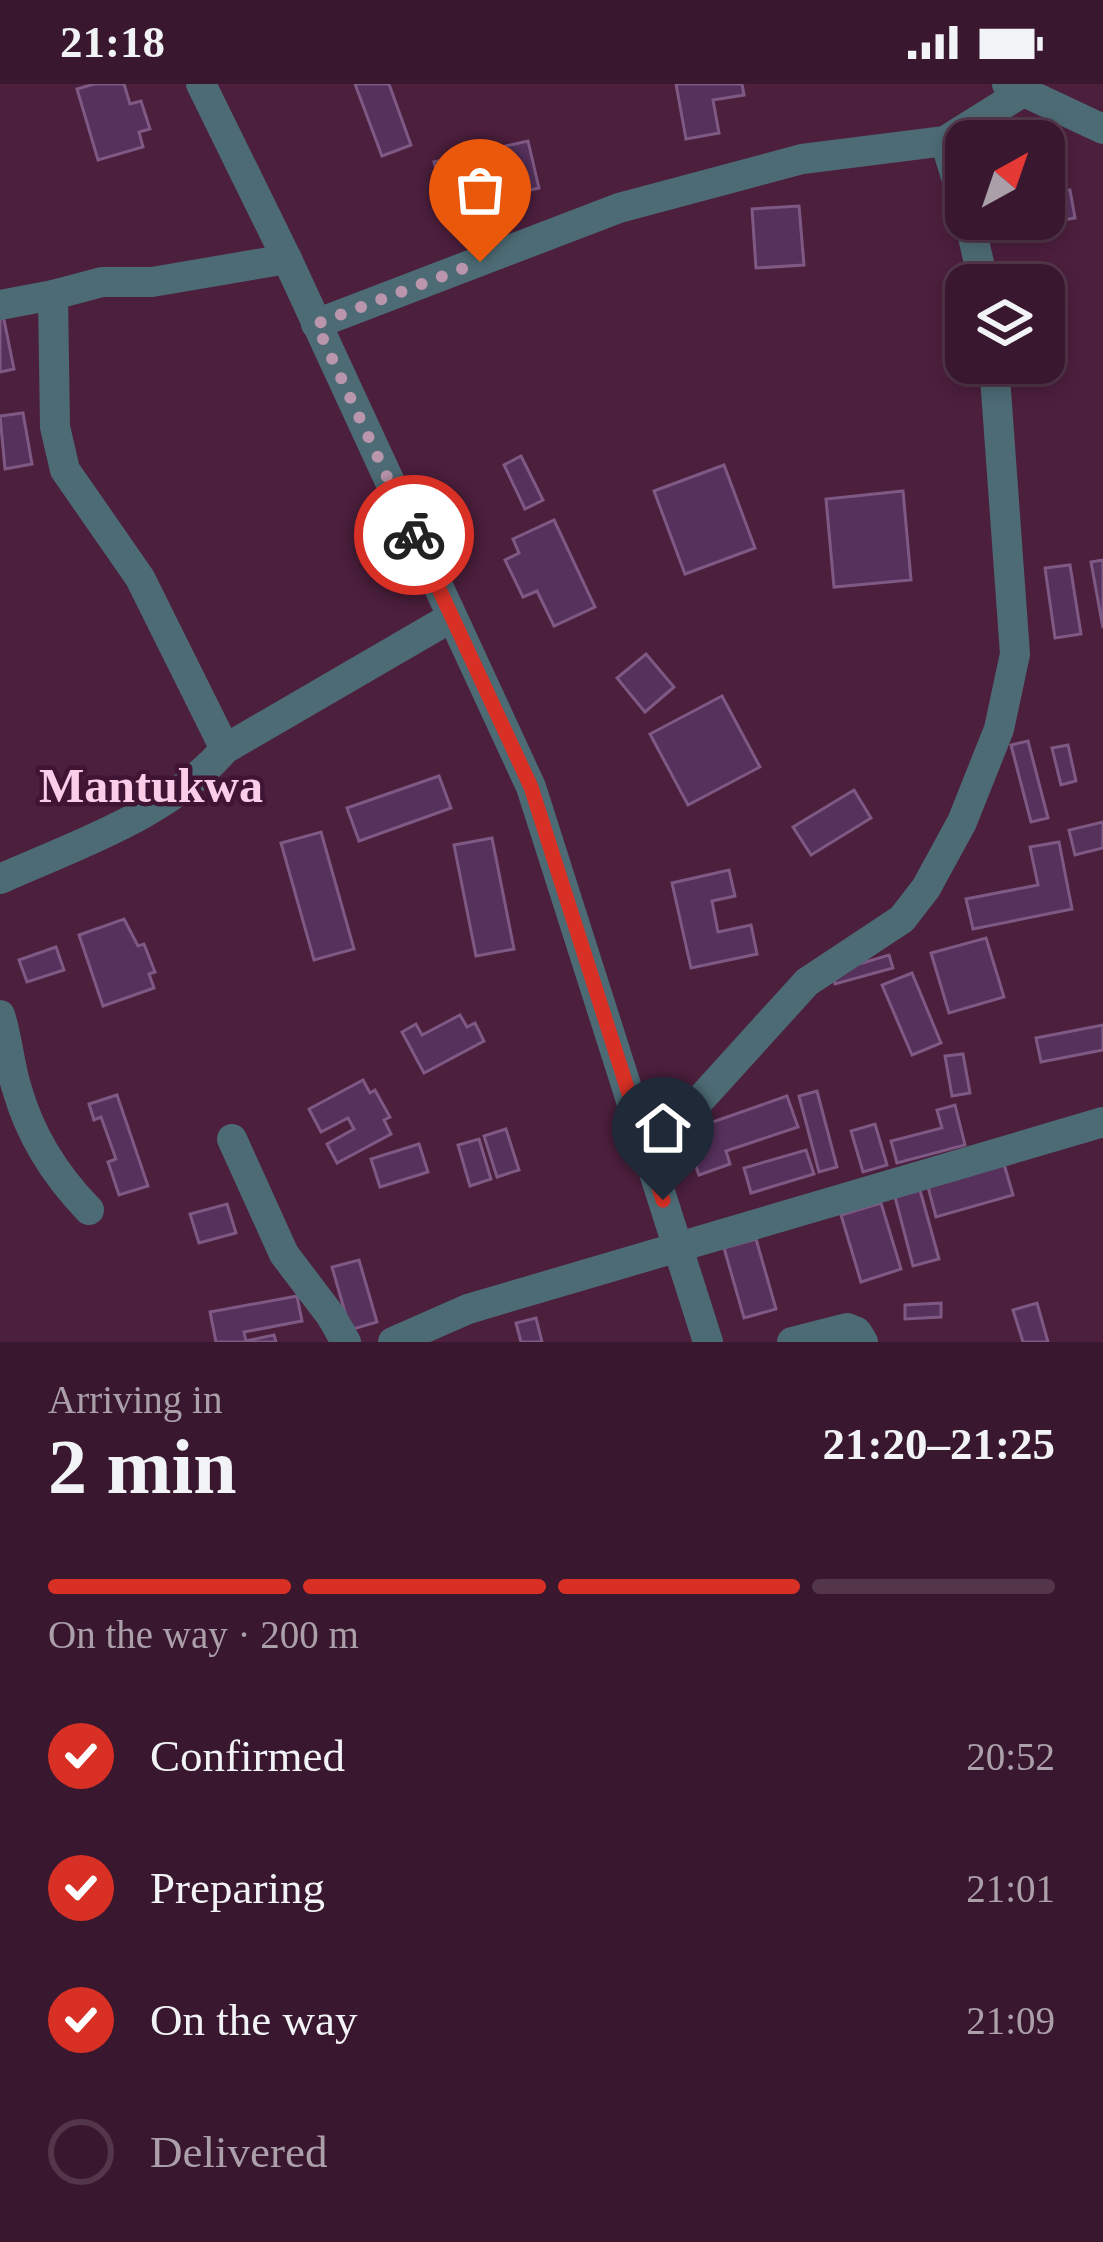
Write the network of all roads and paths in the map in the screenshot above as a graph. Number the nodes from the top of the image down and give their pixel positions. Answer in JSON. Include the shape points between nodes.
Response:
{"nodes":[{"id":1,"x":201,"y":84,"type":"edge"},
{"id":2,"x":1015,"y":88,"type":"edge"},
{"id":3,"x":973,"y":120,"type":"edge"},
{"id":4,"x":1103,"y":129,"type":"edge"},
{"id":5,"x":945,"y":141,"type":"edge"},
{"id":6,"x":287,"y":259,"type":"junction"},
{"id":7,"x":53,"y":296,"type":"junction"},
{"id":8,"x":0,"y":305,"type":"edge"},
{"id":9,"x":316,"y":324,"type":"junction"},
{"id":10,"x":996,"y":384,"type":"edge"},
{"id":11,"x":452,"y":617,"type":"junction"},
{"id":12,"x":225,"y":749,"type":"junction"},
{"id":13,"x":0,"y":879,"type":"edge"},
{"id":14,"x":0,"y":1016,"type":"edge"},
{"id":15,"x":1103,"y":1122,"type":"edge"},
{"id":16,"x":232,"y":1138,"type":"dead end"},
{"id":17,"x":649,"y":1156,"type":"junction"},
{"id":18,"x":88,"y":1210,"type":"dead end"},
{"id":19,"x":677,"y":1244,"type":"junction"},
{"id":20,"x":346,"y":1342,"type":"edge"},
{"id":21,"x":393,"y":1342,"type":"edge"},
{"id":22,"x":708,"y":1342,"type":"edge"},
{"id":23,"x":792,"y":1342,"type":"edge"},
{"id":24,"x":863,"y":1342,"type":"edge"}],
"edges":[{"from":1,"to":6,"type":"street"},
{"from":2,"to":3,"type":"street"},
{"from":2,"to":4,"type":"street"},
{"from":5,"to":9,"type":"street","via":[[802,159],[619,208]]},
{"from":6,"to":7,"type":"street","via":[[152,282],[102,282]]},
{"from":6,"to":9,"type":"street"},
{"from":7,"to":8,"type":"street"},
{"from":7,"to":12,"type":"street","via":[[55,427],[65,470],[140,578]]},
{"from":9,"to":11,"type":"street"},
{"from":10,"to":17,"type":"street","via":[[1015,654],[999,729],[962,821],[902,920],[807,982]]},
{"from":11,"to":12,"type":"street"},
{"from":11,"to":17,"type":"street","via":[[531,787]]},
{"from":12,"to":13,"type":"street","via":[[173,796]]},
{"from":14,"to":18,"type":"street","via":[[32,1127],[60,1180]]},
{"from":15,"to":19,"type":"street"},
{"from":16,"to":20,"type":"street","via":[[284,1254]]},
{"from":17,"to":19,"type":"street"},
{"from":19,"to":21,"type":"street","via":[[468,1309]]},
{"from":19,"to":22,"type":"street"},
{"from":23,"to":24,"type":"street","via":[[847,1328]]}]}
